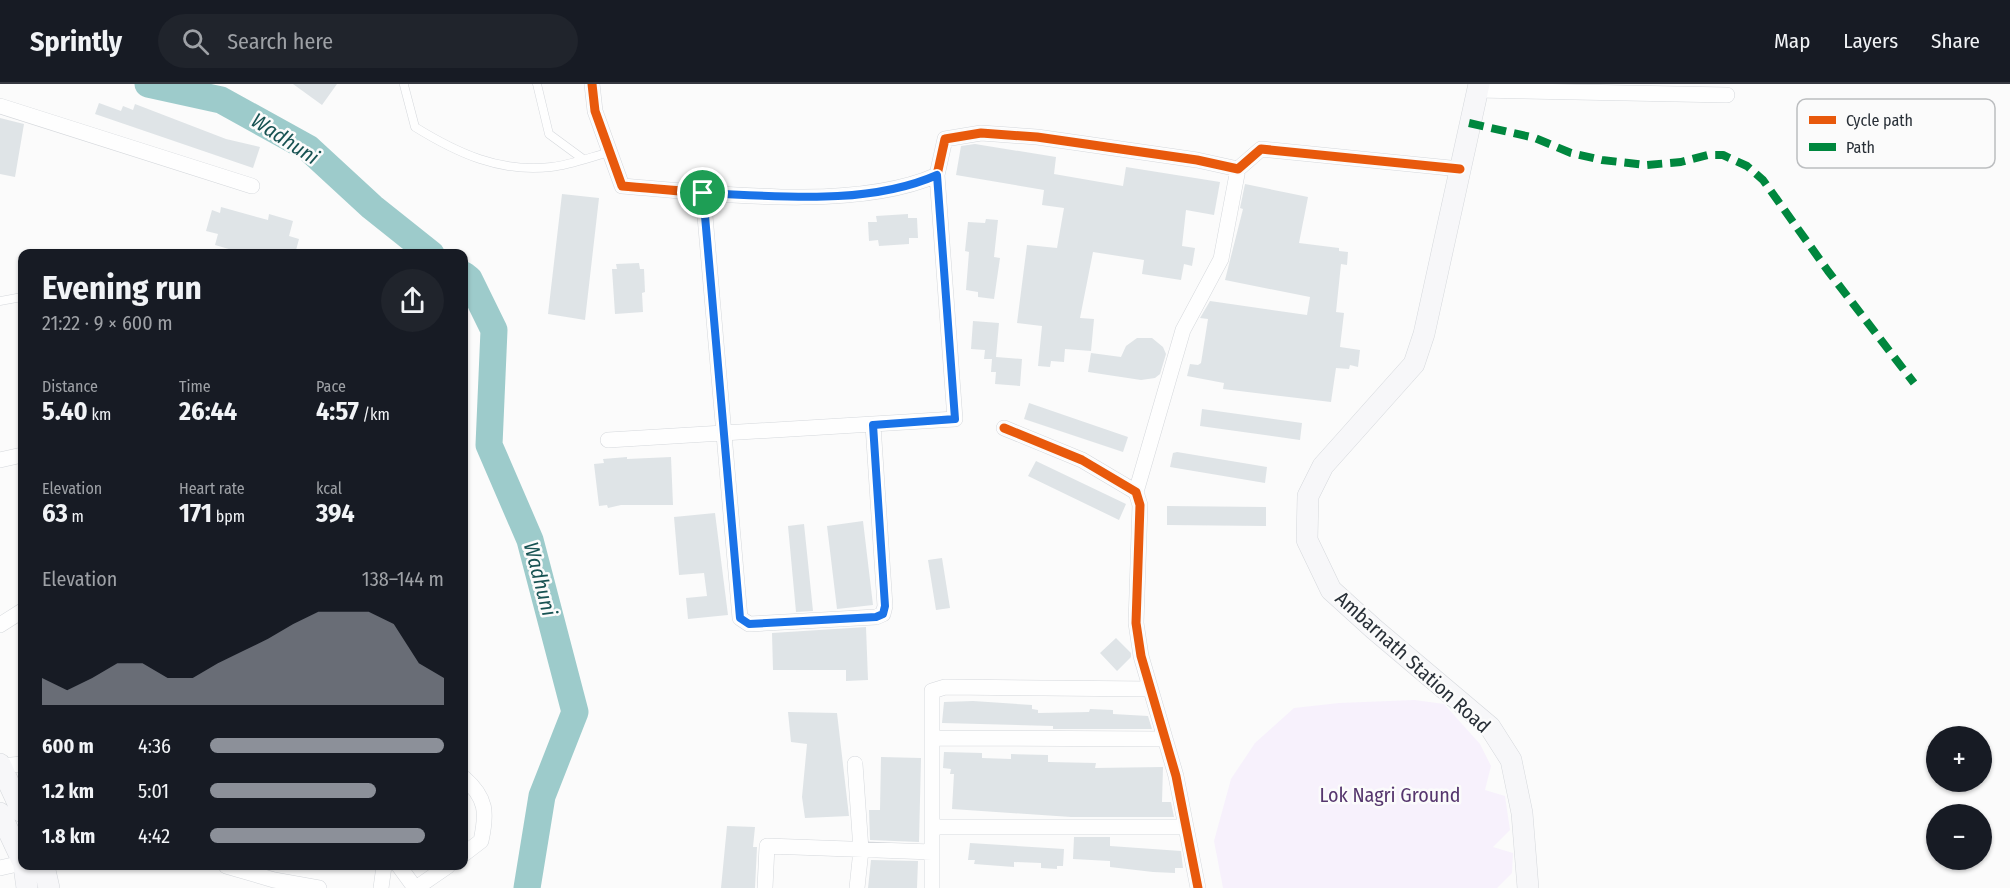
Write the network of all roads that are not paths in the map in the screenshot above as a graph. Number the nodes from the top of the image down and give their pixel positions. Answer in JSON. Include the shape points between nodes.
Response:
{"nodes":[{"id":1,"x":537,"y":84,"type":"edge"},
{"id":2,"x":592,"y":84,"type":"edge"},
{"id":3,"x":404,"y":85,"type":"edge"},
{"id":4,"x":1478,"y":87,"type":"edge"},
{"id":5,"x":1727,"y":95,"type":"dead end"},
{"id":6,"x":0,"y":106,"type":"edge"},
{"id":7,"x":609,"y":152,"type":"junction"},
{"id":8,"x":583,"y":159,"type":"junction"},
{"id":9,"x":1238,"y":169,"type":"junction"},
{"id":10,"x":1460,"y":169,"type":"junction"},
{"id":11,"x":937,"y":175,"type":"junction"},
{"id":12,"x":252,"y":186,"type":"dead end"},
{"id":13,"x":703,"y":193,"type":"junction"},
{"id":14,"x":18,"y":298,"type":"edge"},
{"id":15,"x":0,"y":300,"type":"edge"},
{"id":16,"x":873,"y":425,"type":"junction"},
{"id":17,"x":1004,"y":428,"type":"dead end"},
{"id":18,"x":725,"y":432,"type":"junction"},
{"id":19,"x":608,"y":440,"type":"dead end"},
{"id":20,"x":18,"y":456,"type":"edge"},
{"id":21,"x":0,"y":460,"type":"edge"},
{"id":22,"x":1136,"y":492,"type":"junction"},
{"id":23,"x":18,"y":614,"type":"edge"},
{"id":24,"x":0,"y":625,"type":"edge"},
{"id":25,"x":1150,"y":689,"type":"junction"},
{"id":26,"x":932,"y":738,"type":"junction"},
{"id":27,"x":1165,"y":739,"type":"junction"},
{"id":28,"x":18,"y":764,"type":"edge"},
{"id":29,"x":855,"y":764,"type":"dead end"},
{"id":30,"x":0,"y":765,"type":"edge"},
{"id":31,"x":468,"y":782,"type":"edge"},
{"id":32,"x":18,"y":803,"type":"edge"},
{"id":33,"x":0,"y":813,"type":"edge"},
{"id":34,"x":932,"y":827,"type":"junction"},
{"id":35,"x":1186,"y":828,"type":"junction"},
{"id":36,"x":861,"y":850,"type":"junction"},
{"id":37,"x":468,"y":851,"type":"edge"},
{"id":38,"x":18,"y":852,"type":"edge"},
{"id":39,"x":932,"y":852,"type":"junction"},
{"id":40,"x":18,"y":864,"type":"edge"},
{"id":41,"x":0,"y":868,"type":"edge"},
{"id":42,"x":24,"y":870,"type":"edge"},
{"id":43,"x":45,"y":870,"type":"edge"},
{"id":44,"x":255,"y":870,"type":"edge"},
{"id":45,"x":383,"y":870,"type":"edge"},
{"id":46,"x":402,"y":870,"type":"edge"},
{"id":47,"x":442,"y":870,"type":"edge"},
{"id":48,"x":276,"y":873,"type":"edge"},
{"id":49,"x":27,"y":888,"type":"edge"},
{"id":50,"x":49,"y":888,"type":"edge"},
{"id":51,"x":319,"y":888,"type":"edge"},
{"id":52,"x":381,"y":888,"type":"edge"},
{"id":53,"x":416,"y":888,"type":"edge"},
{"id":54,"x":765,"y":888,"type":"edge"},
{"id":55,"x":857,"y":888,"type":"edge"},
{"id":56,"x":932,"y":888,"type":"edge"},
{"id":57,"x":1198,"y":888,"type":"edge"},
{"id":58,"x":1528,"y":888,"type":"edge"}],
"edges":[{"from":1,"to":8,"type":"lane","via":[[549,134]]},
{"from":2,"to":7,"type":"street","via":[[595,111]]},
{"from":3,"to":8,"type":"lane","via":[[415,128],[454,151],[505,166],[551,167]]},
{"from":4,"to":5,"type":"street"},
{"from":4,"to":10,"type":"main road","name":"Ambarnath Station Road"},
{"from":6,"to":12,"type":"street"},
{"from":7,"to":8,"type":"lane"},
{"from":7,"to":13,"type":"street","via":[[622,186]]},
{"from":9,"to":10,"type":"street","via":[[1261,149]]},
{"from":9,"to":11,"type":"street","via":[[1078,142],[981,133],[945,139]]},
{"from":9,"to":22,"type":"street","via":[[1221,259],[1184,330]]},
{"from":10,"to":58,"type":"main road","name":"Ambarnath Station Road","via":[[1414,364],[1323,466],[1308,496],[1307,540],[1331,590],[1490,727],[1511,760],[1522,813]]},
{"from":11,"to":13,"type":"street","via":[[879,193]]},
{"from":11,"to":16,"type":"street","via":[[955,419]]},
{"from":13,"to":18,"type":"street"},
{"from":14,"to":15,"type":"lane"},
{"from":16,"to":18,"type":"street"},
{"from":16,"to":18,"type":"street","via":[[883,614],[749,624],[740,618]]},
{"from":17,"to":22,"type":"street","via":[[1082,460]]},
{"from":18,"to":19,"type":"street"},
{"from":20,"to":21,"type":"street"},
{"from":22,"to":25,"type":"street","via":[[1140,505],[1136,623]]},
{"from":23,"to":24,"type":"street"},
{"from":25,"to":26,"type":"street","via":[[945,687],[932,691]]},
{"from":25,"to":27,"type":"street"},
{"from":26,"to":27,"type":"street"},
{"from":26,"to":34,"type":"street"},
{"from":27,"to":35,"type":"street"},
{"from":28,"to":30,"type":"street"},
{"from":29,"to":36,"type":"street"},
{"from":30,"to":32,"type":"main road"},
{"from":31,"to":37,"type":"street","via":[[487,814],[481,841]]},
{"from":33,"to":38,"type":"main road"},
{"from":34,"to":35,"type":"street"},
{"from":34,"to":39,"type":"street"},
{"from":35,"to":57,"type":"street"},
{"from":36,"to":39,"type":"street"},
{"from":36,"to":54,"type":"street","via":[[767,846]]},
{"from":36,"to":55,"type":"street"},
{"from":39,"to":56,"type":"street"},
{"from":40,"to":41,"type":"street"},
{"from":42,"to":49,"type":"main road"},
{"from":43,"to":50,"type":"main road"},
{"from":44,"to":48,"type":"street"},
{"from":45,"to":52,"type":"street"},
{"from":46,"to":53,"type":"street"},
{"from":47,"to":53,"type":"street"},
{"from":48,"to":51,"type":"street"}]}
